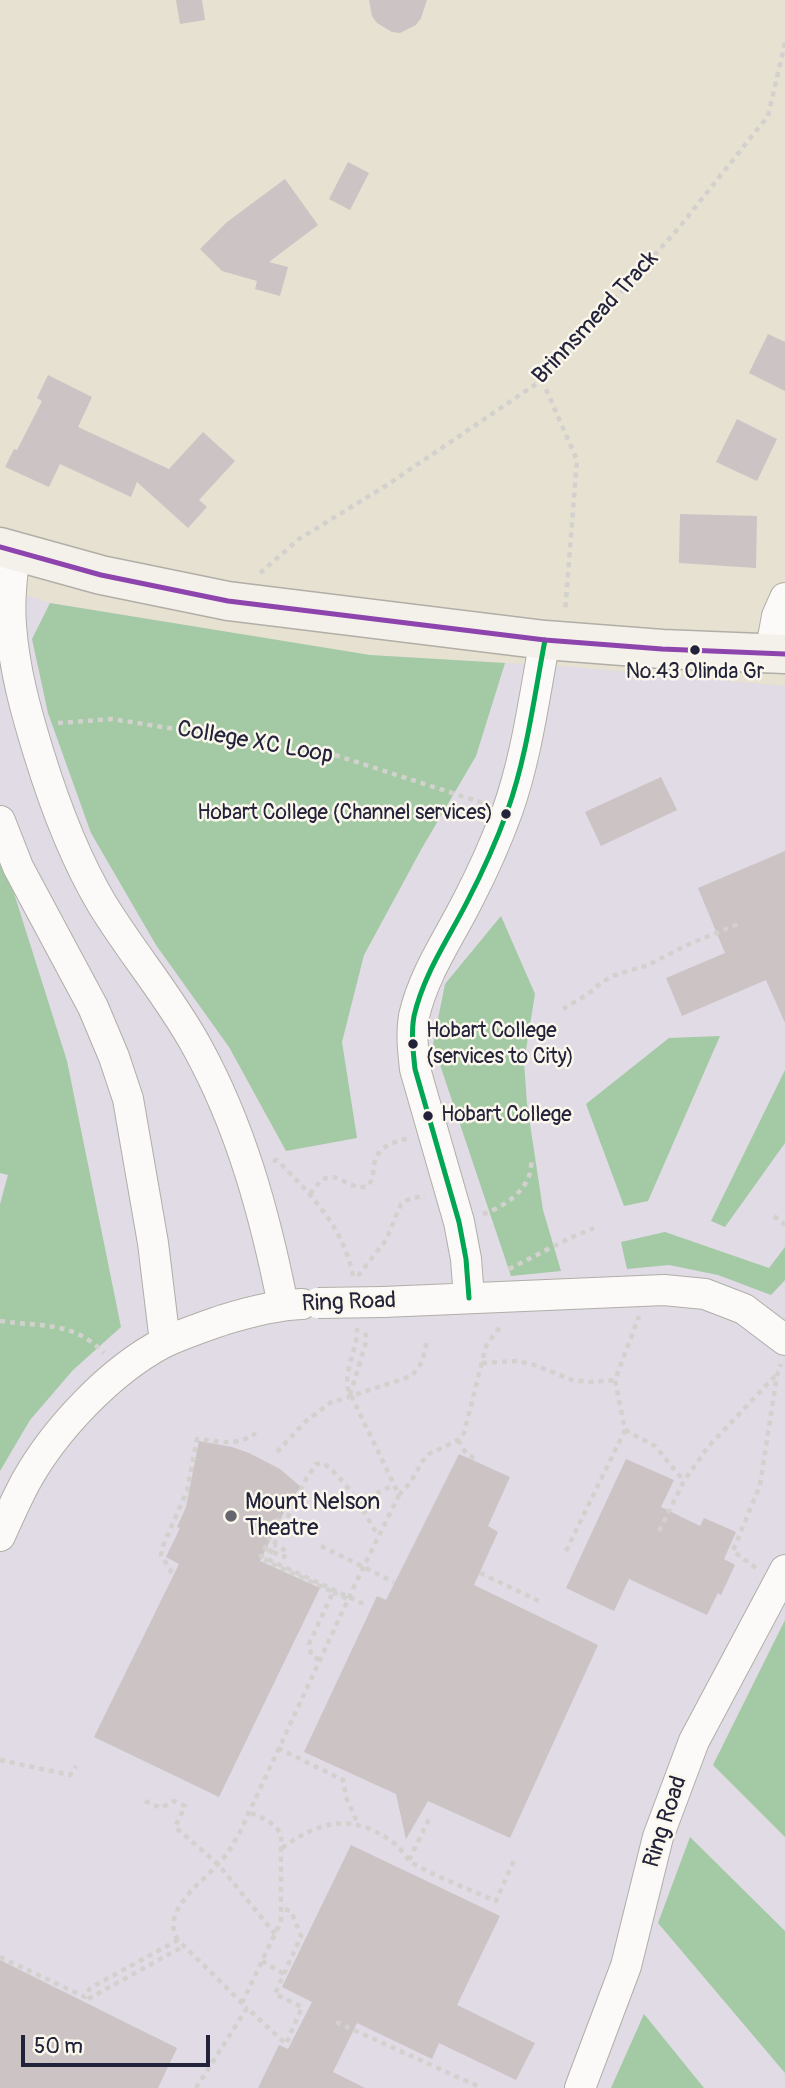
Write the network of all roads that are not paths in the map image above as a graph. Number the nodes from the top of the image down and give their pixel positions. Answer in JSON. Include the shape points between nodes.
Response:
{"nodes":[{"id":1,"x":8,"y":549,"type":"edge"},
{"id":2,"x":785,"y":598,"type":"edge"},
{"id":3,"x":554,"y":640,"type":"junction"},
{"id":4,"x":777,"y":655,"type":"edge"},
{"id":5,"x":0,"y":821,"type":"edge"},
{"id":6,"x":469,"y":1298,"type":"junction"},
{"id":7,"x":283,"y":1305,"type":"junction"},
{"id":8,"x":785,"y":1340,"type":"edge"},
{"id":9,"x":165,"y":1342,"type":"junction"},
{"id":10,"x":0,"y":1536,"type":"edge"},
{"id":11,"x":781,"y":1577,"type":"edge"},
{"id":12,"x":580,"y":2088,"type":"edge"}],
"edges":[{"from":1,"to":3,"type":"main road","via":[[101,575],[228,601]]},
{"from":1,"to":7,"type":"street","via":[[17,675],[51,793],[80,863],[196,1044],[233,1124],[250,1168]]},
{"from":2,"to":4,"type":"street","via":[[777,616]]},
{"from":3,"to":4,"type":"main road"},
{"from":3,"to":6,"type":"street","via":[[508,810],[469,899],[429,971],[414,1018],[415,1069],[459,1222]]},
{"from":5,"to":9,"type":"street","via":[[18,867],[93,1007],[128,1099],[147,1198]]},
{"from":6,"to":7,"type":"street","name":"Ring Road","bridge":true},
{"from":6,"to":8,"type":"street","name":"Ring Road","via":[[507,1307],[648,1291],[705,1294],[744,1309]]},
{"from":7,"to":9,"type":"street","name":"Ring Road","via":[[204,1326]]},
{"from":9,"to":10,"type":"street","name":"Ring Road","via":[[97,1392],[59,1434],[26,1481]]},
{"from":11,"to":12,"type":"street","name":"Ring Road","via":[[694,1741],[658,1837],[626,1966]]}]}
